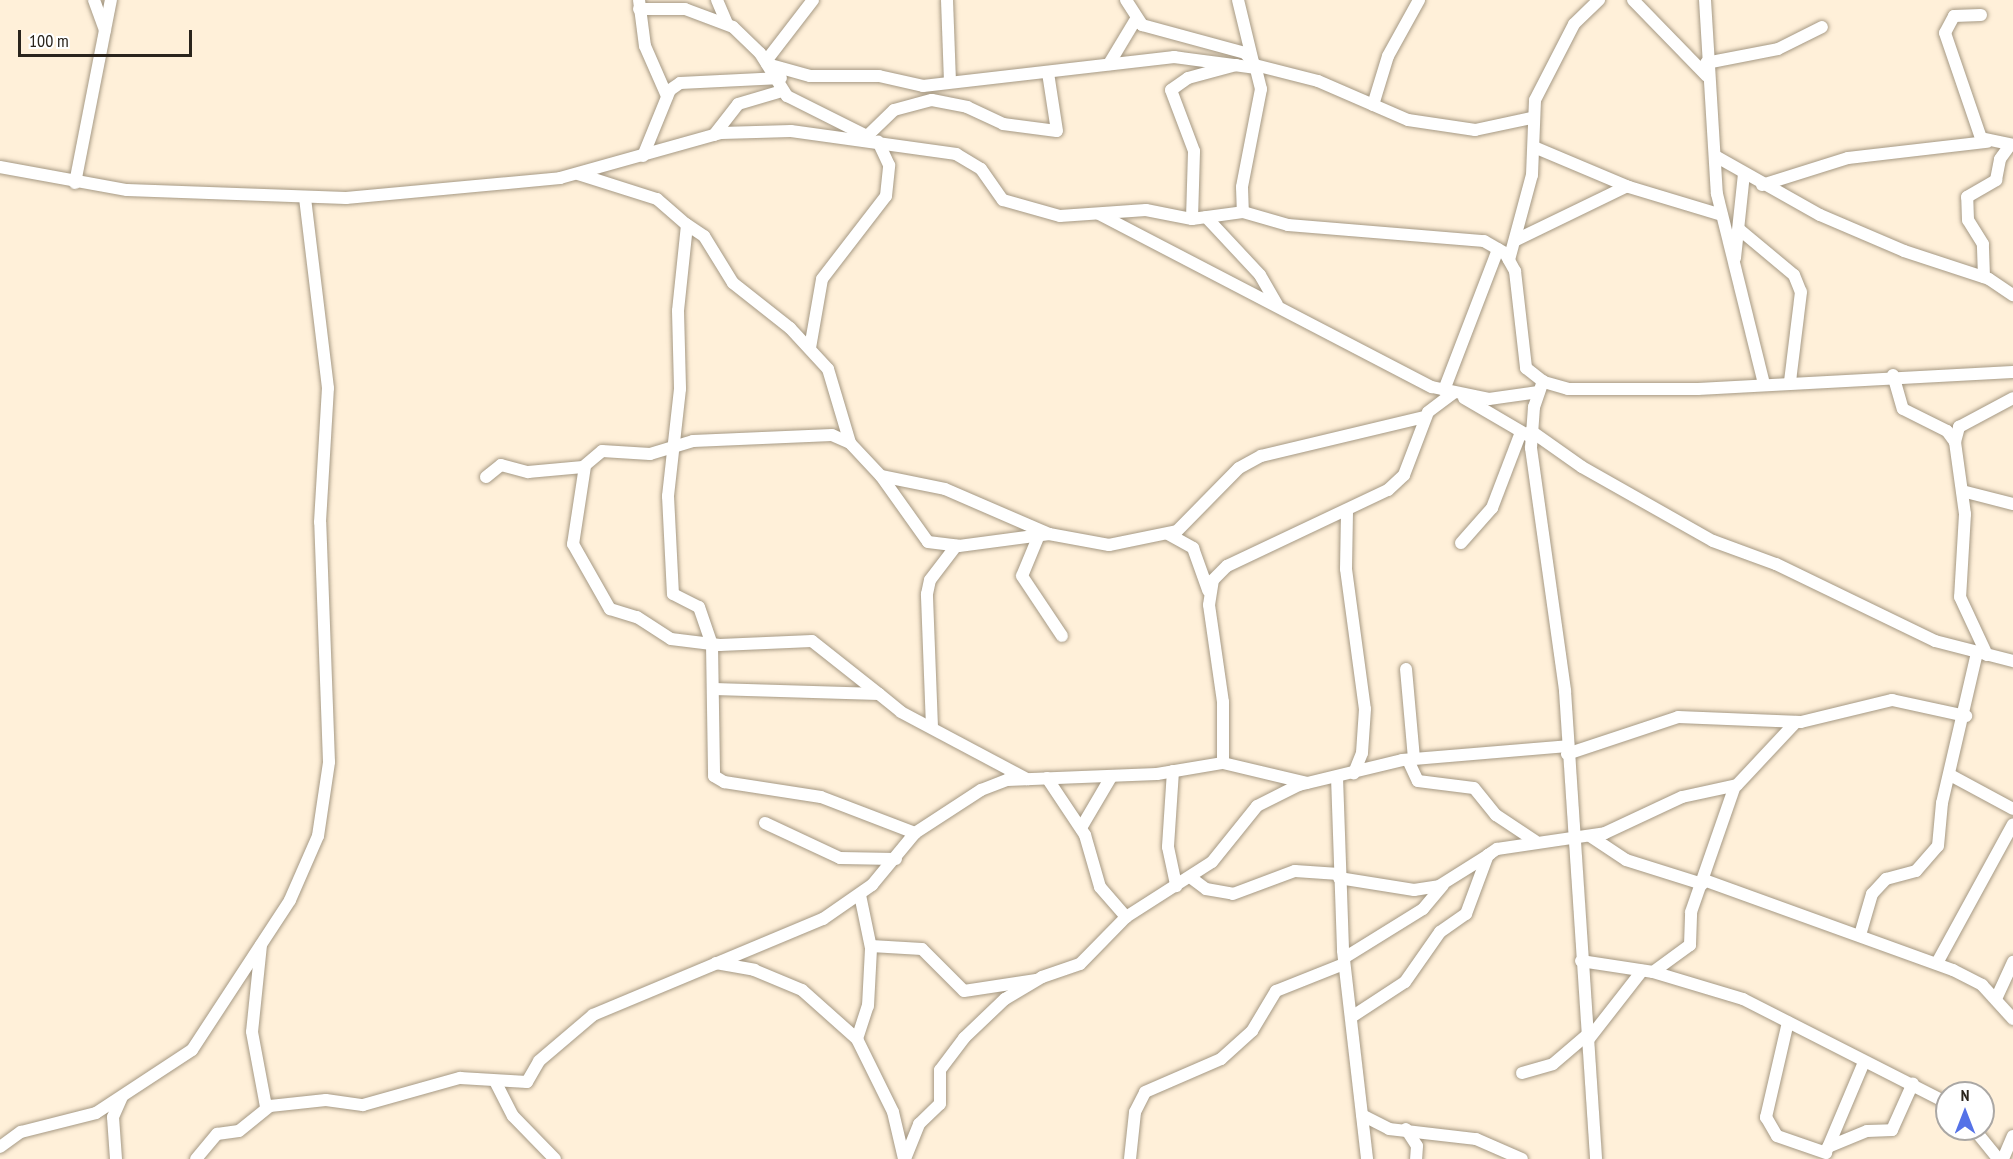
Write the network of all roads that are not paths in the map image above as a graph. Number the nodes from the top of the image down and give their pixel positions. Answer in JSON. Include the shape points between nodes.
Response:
{"nodes":[{"id":1,"x":94,"y":0,"type":"edge"},
{"id":2,"x":111,"y":0,"type":"edge"},
{"id":3,"x":717,"y":0,"type":"edge"},
{"id":4,"x":813,"y":0,"type":"edge"},
{"id":5,"x":947,"y":0,"type":"edge"},
{"id":6,"x":1126,"y":0,"type":"edge"},
{"id":7,"x":1238,"y":0,"type":"edge"},
{"id":8,"x":1419,"y":0,"type":"edge"},
{"id":9,"x":1599,"y":0,"type":"edge"},
{"id":10,"x":1633,"y":0,"type":"edge"},
{"id":11,"x":1705,"y":0,"type":"edge"},
{"id":12,"x":639,"y":5,"type":"edge"},
{"id":13,"x":1982,"y":15,"type":"dead end"},
{"id":14,"x":1136,"y":19,"type":"junction"},
{"id":15,"x":727,"y":24,"type":"junction"},
{"id":16,"x":1822,"y":27,"type":"dead end"},
{"id":17,"x":105,"y":30,"type":"junction"},
{"id":18,"x":766,"y":63,"type":"junction"},
{"id":19,"x":1109,"y":64,"type":"junction"},
{"id":20,"x":1236,"y":65,"type":"junction"},
{"id":21,"x":1255,"y":65,"type":"junction"},
{"id":22,"x":1706,"y":70,"type":"junction"},
{"id":23,"x":1048,"y":73,"type":"junction"},
{"id":24,"x":810,"y":76,"type":"junction"},
{"id":25,"x":775,"y":79,"type":"junction"},
{"id":26,"x":950,"y":82,"type":"junction"},
{"id":27,"x":782,"y":91,"type":"junction"},
{"id":28,"x":667,"y":96,"type":"junction"},
{"id":29,"x":1373,"y":105,"type":"junction"},
{"id":30,"x":1531,"y":118,"type":"junction"},
{"id":31,"x":714,"y":135,"type":"junction"},
{"id":32,"x":869,"y":139,"type":"junction"},
{"id":33,"x":1987,"y":142,"type":"junction"},
{"id":34,"x":2012,"y":145,"type":"edge"},
{"id":35,"x":1534,"y":147,"type":"junction"},
{"id":36,"x":643,"y":156,"type":"junction"},
{"id":37,"x":1717,"y":157,"type":"junction"},
{"id":38,"x":0,"y":168,"type":"edge"},
{"id":39,"x":577,"y":174,"type":"junction"},
{"id":40,"x":1744,"y":174,"type":"junction"},
{"id":41,"x":75,"y":183,"type":"junction"},
{"id":42,"x":1762,"y":185,"type":"junction"},
{"id":43,"x":1627,"y":186,"type":"junction"},
{"id":44,"x":1717,"y":194,"type":"junction"},
{"id":45,"x":305,"y":198,"type":"junction"},
{"id":46,"x":1688,"y":204,"type":"junction"},
{"id":47,"x":1243,"y":212,"type":"junction"},
{"id":48,"x":1098,"y":214,"type":"junction"},
{"id":49,"x":1722,"y":215,"type":"junction"},
{"id":50,"x":1206,"y":217,"type":"junction"},
{"id":51,"x":1192,"y":219,"type":"junction"},
{"id":52,"x":686,"y":224,"type":"junction"},
{"id":53,"x":1740,"y":230,"type":"junction"},
{"id":54,"x":1516,"y":240,"type":"junction"},
{"id":55,"x":1498,"y":249,"type":"junction"},
{"id":56,"x":1509,"y":260,"type":"junction"},
{"id":57,"x":1734,"y":262,"type":"junction"},
{"id":58,"x":1984,"y":277,"type":"junction"},
{"id":59,"x":2013,"y":295,"type":"edge"},
{"id":60,"x":1278,"y":307,"type":"junction"},
{"id":61,"x":810,"y":348,"type":"junction"},
{"id":62,"x":2013,"y":372,"type":"edge"},
{"id":63,"x":1893,"y":375,"type":"junction"},
{"id":64,"x":1790,"y":382,"type":"junction"},
{"id":65,"x":1764,"y":384,"type":"junction"},
{"id":66,"x":1541,"y":386,"type":"junction"},
{"id":67,"x":1452,"y":392,"type":"junction"},
{"id":68,"x":2013,"y":398,"type":"edge"},
{"id":69,"x":1425,"y":417,"type":"junction"},
{"id":70,"x":676,"y":423,"type":"junction"},
{"id":71,"x":1528,"y":433,"type":"junction"},
{"id":72,"x":693,"y":441,"type":"junction"},
{"id":73,"x":1954,"y":442,"type":"junction"},
{"id":74,"x":676,"y":443,"type":"junction"},
{"id":75,"x":850,"y":443,"type":"junction"},
{"id":76,"x":585,"y":466,"type":"junction"},
{"id":77,"x":486,"y":477,"type":"dead end"},
{"id":78,"x":881,"y":477,"type":"junction"},
{"id":79,"x":1962,"y":491,"type":"junction"},
{"id":80,"x":2013,"y":504,"type":"edge"},
{"id":81,"x":1347,"y":512,"type":"junction"},
{"id":82,"x":1168,"y":534,"type":"junction"},
{"id":83,"x":1044,"y":535,"type":"junction"},
{"id":84,"x":1461,"y":543,"type":"dead end"},
{"id":85,"x":956,"y":546,"type":"junction"},
{"id":86,"x":1208,"y":590,"type":"junction"},
{"id":87,"x":1062,"y":636,"type":"dead end"},
{"id":88,"x":712,"y":644,"type":"junction"},
{"id":89,"x":1982,"y":654,"type":"junction"},
{"id":90,"x":2013,"y":661,"type":"edge"},
{"id":91,"x":1406,"y":669,"type":"dead end"},
{"id":92,"x":714,"y":689,"type":"junction"},
{"id":93,"x":879,"y":694,"type":"junction"},
{"id":94,"x":1966,"y":716,"type":"junction"},
{"id":95,"x":1796,"y":722,"type":"junction"},
{"id":96,"x":932,"y":727,"type":"junction"},
{"id":97,"x":1567,"y":750,"type":"junction"},
{"id":98,"x":1411,"y":759,"type":"junction"},
{"id":99,"x":1223,"y":764,"type":"junction"},
{"id":100,"x":1173,"y":771,"type":"junction"},
{"id":101,"x":1354,"y":773,"type":"junction"},
{"id":102,"x":1952,"y":776,"type":"junction"},
{"id":103,"x":1111,"y":777,"type":"junction"},
{"id":104,"x":1337,"y":777,"type":"junction"},
{"id":105,"x":1047,"y":778,"type":"junction"},
{"id":106,"x":1027,"y":779,"type":"junction"},
{"id":107,"x":1307,"y":783,"type":"junction"},
{"id":108,"x":1735,"y":786,"type":"junction"},
{"id":109,"x":2013,"y":810,"type":"edge"},
{"id":110,"x":765,"y":823,"type":"dead end"},
{"id":111,"x":2013,"y":824,"type":"edge"},
{"id":112,"x":1082,"y":828,"type":"junction"},
{"id":113,"x":915,"y":833,"type":"junction"},
{"id":114,"x":1590,"y":836,"type":"junction"},
{"id":115,"x":1573,"y":838,"type":"junction"},
{"id":116,"x":1535,"y":841,"type":"junction"},
{"id":117,"x":1490,"y":854,"type":"junction"},
{"id":118,"x":897,"y":859,"type":"junction"},
{"id":119,"x":1339,"y":876,"type":"junction"},
{"id":120,"x":1190,"y":877,"type":"junction"},
{"id":121,"x":1703,"y":882,"type":"junction"},
{"id":122,"x":1443,"y":885,"type":"junction"},
{"id":123,"x":1176,"y":886,"type":"junction"},
{"id":124,"x":860,"y":895,"type":"junction"},
{"id":125,"x":1126,"y":917,"type":"junction"},
{"id":126,"x":1860,"y":935,"type":"junction"},
{"id":127,"x":261,"y":945,"type":"junction"},
{"id":128,"x":871,"y":946,"type":"junction"},
{"id":129,"x":1678,"y":957,"type":"junction"},
{"id":130,"x":1344,"y":961,"type":"junction"},
{"id":131,"x":1581,"y":961,"type":"junction"},
{"id":132,"x":2013,"y":962,"type":"edge"},
{"id":133,"x":716,"y":963,"type":"junction"},
{"id":134,"x":1937,"y":963,"type":"junction"},
{"id":135,"x":1647,"y":972,"type":"junction"},
{"id":136,"x":1037,"y":980,"type":"junction"},
{"id":137,"x":1687,"y":981,"type":"junction"},
{"id":138,"x":1996,"y":999,"type":"junction"},
{"id":139,"x":1353,"y":1016,"type":"junction"},
{"id":140,"x":2013,"y":1019,"type":"edge"},
{"id":141,"x":1788,"y":1022,"type":"junction"},
{"id":142,"x":1587,"y":1037,"type":"junction"},
{"id":143,"x":857,"y":1039,"type":"junction"},
{"id":144,"x":1864,"y":1062,"type":"junction"},
{"id":145,"x":1521,"y":1073,"type":"dead end"},
{"id":146,"x":495,"y":1081,"type":"junction"},
{"id":147,"x":1913,"y":1083,"type":"junction"},
{"id":148,"x":123,"y":1096,"type":"junction"},
{"id":149,"x":1935,"y":1096,"type":"edge"},
{"id":150,"x":266,"y":1107,"type":"junction"},
{"id":151,"x":1362,"y":1114,"type":"junction"},
{"id":152,"x":1406,"y":1129,"type":"junction"},
{"id":153,"x":2013,"y":1136,"type":"edge"},
{"id":154,"x":1984,"y":1141,"type":"edge"},
{"id":155,"x":0,"y":1147,"type":"edge"},
{"id":156,"x":1826,"y":1153,"type":"edge"},
{"id":157,"x":116,"y":1159,"type":"edge"},
{"id":158,"x":196,"y":1159,"type":"edge"},
{"id":159,"x":555,"y":1159,"type":"edge"},
{"id":160,"x":905,"y":1159,"type":"edge"},
{"id":161,"x":1130,"y":1159,"type":"edge"},
{"id":162,"x":1367,"y":1159,"type":"edge"},
{"id":163,"x":1416,"y":1159,"type":"edge"},
{"id":164,"x":1522,"y":1159,"type":"edge"},
{"id":165,"x":1596,"y":1159,"type":"edge"},
{"id":166,"x":1999,"y":1159,"type":"edge"}],
"edges":[{"from":1,"to":17,"type":"street"},
{"from":2,"to":17,"type":"street"},
{"from":3,"to":15,"type":"street"},
{"from":4,"to":18,"type":"street"},
{"from":5,"to":26,"type":"street"},
{"from":6,"to":14,"type":"street"},
{"from":7,"to":21,"type":"street"},
{"from":8,"to":29,"type":"street","via":[[1388,56]]},
{"from":9,"to":30,"type":"street","via":[[1560,49]]},
{"from":10,"to":22,"type":"street"},
{"from":11,"to":22,"type":"street"},
{"from":12,"to":15,"type":"street","via":[[685,9]]},
{"from":12,"to":28,"type":"street","via":[[645,46]]},
{"from":13,"to":33,"type":"street","via":[[1954,16],[1945,33],[1976,128]]},
{"from":14,"to":19,"type":"street"},
{"from":14,"to":21,"type":"street","via":[[1156,30],[1245,53]]},
{"from":15,"to":18,"type":"street"},
{"from":16,"to":22,"type":"street","via":[[1778,49]]},
{"from":17,"to":41,"type":"street"},
{"from":18,"to":24,"type":"street"},
{"from":18,"to":25,"type":"street"},
{"from":19,"to":20,"type":"street","via":[[1201,57]]},
{"from":19,"to":23,"type":"street"},
{"from":20,"to":21,"type":"street"},
{"from":20,"to":51,"type":"street","via":[[1188,78],[1171,90],[1194,151]]},
{"from":21,"to":29,"type":"street","via":[[1318,81]]},
{"from":21,"to":47,"type":"street","via":[[1261,89],[1242,187]]},
{"from":22,"to":37,"type":"street"},
{"from":23,"to":26,"type":"street"},
{"from":23,"to":32,"type":"street","via":[[1057,131],[1003,124],[967,107],[932,99],[894,110]]},
{"from":24,"to":25,"type":"street"},
{"from":24,"to":26,"type":"street","via":[[879,76],[923,86]]},
{"from":25,"to":27,"type":"street"},
{"from":25,"to":28,"type":"street","via":[[680,83]]},
{"from":27,"to":31,"type":"street","via":[[738,104]]},
{"from":27,"to":32,"type":"street","via":[[802,108]]},
{"from":28,"to":36,"type":"street"},
{"from":29,"to":30,"type":"street","via":[[1448,128],[1491,129]]},
{"from":30,"to":35,"type":"street"},
{"from":31,"to":32,"type":"street","via":[[791,131]]},
{"from":31,"to":36,"type":"street"},
{"from":32,"to":48,"type":"street","via":[[968,159],[1003,200],[1017,208],[1060,216]]},
{"from":32,"to":61,"type":"street","via":[[889,165],[886,196],[822,279]]},
{"from":33,"to":34,"type":"street"},
{"from":33,"to":42,"type":"street","via":[[1848,158]]},
{"from":34,"to":58,"type":"street","via":[[2000,159],[1996,180],[1967,197],[1968,220],[1983,244]]},
{"from":35,"to":43,"type":"street"},
{"from":35,"to":54,"type":"street"},
{"from":36,"to":39,"type":"street"},
{"from":37,"to":40,"type":"street"},
{"from":37,"to":44,"type":"street"},
{"from":38,"to":41,"type":"street"},
{"from":39,"to":45,"type":"street","via":[[394,196]]},
{"from":39,"to":52,"type":"street","via":[[657,199]]},
{"from":40,"to":42,"type":"street"},
{"from":40,"to":53,"type":"street","via":[[1739,187]]},
{"from":41,"to":45,"type":"street"},
{"from":42,"to":58,"type":"street","via":[[1904,251]]},
{"from":43,"to":46,"type":"street"},
{"from":43,"to":54,"type":"street"},
{"from":44,"to":46,"type":"street"},
{"from":44,"to":49,"type":"street"},
{"from":45,"to":127,"type":"street","via":[[328,388],[320,522],[328,784],[318,836],[290,900]]},
{"from":46,"to":49,"type":"street"},
{"from":47,"to":50,"type":"street"},
{"from":47,"to":55,"type":"street","via":[[1288,225],[1484,241]]},
{"from":48,"to":51,"type":"street","via":[[1146,210]]},
{"from":48,"to":60,"type":"street"},
{"from":49,"to":57,"type":"street"},
{"from":50,"to":51,"type":"street"},
{"from":50,"to":60,"type":"street","via":[[1260,275]]},
{"from":52,"to":61,"type":"street","via":[[704,236],[734,284]]},
{"from":52,"to":70,"type":"street"},
{"from":53,"to":57,"type":"street"},
{"from":53,"to":64,"type":"street","via":[[1794,275],[1801,292]]},
{"from":54,"to":56,"type":"street"},
{"from":55,"to":56,"type":"street"},
{"from":55,"to":67,"type":"street"},
{"from":56,"to":66,"type":"street","via":[[1521,305],[1526,368]]},
{"from":57,"to":65,"type":"street"},
{"from":58,"to":59,"type":"street"},
{"from":60,"to":67,"type":"street"},
{"from":61,"to":75,"type":"street","via":[[828,369]]},
{"from":62,"to":63,"type":"street"},
{"from":63,"to":64,"type":"street"},
{"from":63,"to":73,"type":"street","via":[[1903,409],[1947,431]]},
{"from":64,"to":65,"type":"street"},
{"from":65,"to":66,"type":"street","via":[[1568,389]]},
{"from":66,"to":67,"type":"street","via":[[1489,399]]},
{"from":66,"to":71,"type":"street"},
{"from":67,"to":69,"type":"street"},
{"from":67,"to":71,"type":"street"},
{"from":68,"to":73,"type":"street","via":[[1959,427]]},
{"from":69,"to":81,"type":"street","via":[[1404,475],[1388,490]]},
{"from":69,"to":82,"type":"street","via":[[1261,456],[1239,468],[1187,524]]},
{"from":70,"to":72,"type":"street"},
{"from":70,"to":74,"type":"street"},
{"from":71,"to":84,"type":"street","via":[[1492,508]]},
{"from":71,"to":89,"type":"street","via":[[1694,531],[1935,641]]},
{"from":71,"to":97,"type":"street"},
{"from":72,"to":74,"type":"street"},
{"from":72,"to":75,"type":"street","via":[[832,435]]},
{"from":73,"to":79,"type":"street"},
{"from":74,"to":76,"type":"street","via":[[650,454],[602,451]]},
{"from":74,"to":88,"type":"street","via":[[668,496],[673,594],[699,607]]},
{"from":75,"to":78,"type":"street"},
{"from":76,"to":77,"type":"street","via":[[534,472],[501,465]]},
{"from":76,"to":88,"type":"street","via":[[573,544],[599,596],[610,609],[637,617],[660,635]]},
{"from":78,"to":83,"type":"street","via":[[945,489]]},
{"from":78,"to":85,"type":"street","via":[[917,534],[928,542]]},
{"from":79,"to":80,"type":"street"},
{"from":79,"to":89,"type":"street","via":[[1960,597]]},
{"from":81,"to":86,"type":"street","via":[[1227,566]]},
{"from":81,"to":101,"type":"street","via":[[1346,569],[1365,709],[1362,753]]},
{"from":82,"to":83,"type":"street","via":[[1109,545]]},
{"from":82,"to":86,"type":"street","via":[[1193,548]]},
{"from":83,"to":85,"type":"street"},
{"from":83,"to":87,"type":"street","via":[[1022,576]]},
{"from":85,"to":96,"type":"street","via":[[930,580],[927,594]]},
{"from":86,"to":99,"type":"street","via":[[1223,702]]},
{"from":88,"to":92,"type":"street"},
{"from":88,"to":93,"type":"street","via":[[812,641]]},
{"from":89,"to":90,"type":"street"},
{"from":89,"to":94,"type":"street","via":[[1968,674]]},
{"from":91,"to":98,"type":"street"},
{"from":92,"to":93,"type":"street"},
{"from":92,"to":113,"type":"street","via":[[714,776],[724,782],[821,797]]},
{"from":93,"to":96,"type":"street","via":[[901,712]]},
{"from":94,"to":95,"type":"street","via":[[1892,700]]},
{"from":94,"to":102,"type":"street"},
{"from":95,"to":97,"type":"street","via":[[1669,718]]},
{"from":95,"to":108,"type":"street"},
{"from":96,"to":106,"type":"street"},
{"from":97,"to":98,"type":"street"},
{"from":97,"to":115,"type":"street"},
{"from":98,"to":101,"type":"street"},
{"from":98,"to":116,"type":"street","via":[[1418,781],[1474,788],[1496,815]]},
{"from":99,"to":100,"type":"street"},
{"from":99,"to":107,"type":"street"},
{"from":100,"to":103,"type":"street"},
{"from":100,"to":123,"type":"street","via":[[1168,847]]},
{"from":101,"to":104,"type":"street"},
{"from":102,"to":109,"type":"street"},
{"from":102,"to":126,"type":"street","via":[[1942,803],[1938,846],[1916,871],[1886,879],[1872,894]]},
{"from":103,"to":105,"type":"street"},
{"from":103,"to":112,"type":"street"},
{"from":104,"to":107,"type":"street"},
{"from":104,"to":119,"type":"street"},
{"from":105,"to":106,"type":"street"},
{"from":105,"to":112,"type":"street"},
{"from":106,"to":113,"type":"street","via":[[981,790]]},
{"from":107,"to":120,"type":"street","via":[[1257,806],[1234,839]]},
{"from":108,"to":114,"type":"street","via":[[1682,797]]},
{"from":108,"to":121,"type":"street"},
{"from":110,"to":118,"type":"street","via":[[840,858]]},
{"from":111,"to":134,"type":"street"},
{"from":112,"to":125,"type":"street","via":[[1100,887]]},
{"from":113,"to":118,"type":"street"},
{"from":114,"to":115,"type":"street"},
{"from":114,"to":121,"type":"street","via":[[1626,860]]},
{"from":115,"to":116,"type":"street"},
{"from":115,"to":131,"type":"street"},
{"from":116,"to":117,"type":"street"},
{"from":117,"to":122,"type":"street"},
{"from":117,"to":139,"type":"street","via":[[1466,914],[1440,933],[1405,982]]},
{"from":118,"to":124,"type":"street"},
{"from":119,"to":120,"type":"street","via":[[1295,872],[1233,894],[1206,889]]},
{"from":119,"to":122,"type":"street","via":[[1414,890]]},
{"from":119,"to":130,"type":"street"},
{"from":120,"to":123,"type":"street"},
{"from":121,"to":126,"type":"street"},
{"from":121,"to":129,"type":"street","via":[[1691,912],[1690,945]]},
{"from":122,"to":130,"type":"street","via":[[1423,909]]},
{"from":123,"to":125,"type":"street"},
{"from":124,"to":128,"type":"street"},
{"from":124,"to":133,"type":"street","via":[[814,924]]},
{"from":125,"to":136,"type":"street","via":[[1080,964]]},
{"from":126,"to":134,"type":"street"},
{"from":127,"to":148,"type":"street","via":[[192,1050]]},
{"from":127,"to":150,"type":"street","via":[[252,1032]]},
{"from":128,"to":136,"type":"street","via":[[922,949],[964,991]]},
{"from":128,"to":143,"type":"street","via":[[868,1006]]},
{"from":129,"to":135,"type":"street"},
{"from":129,"to":137,"type":"street"},
{"from":130,"to":139,"type":"street"},
{"from":130,"to":161,"type":"street","via":[[1276,991],[1252,1031],[1221,1059],[1145,1092],[1135,1112]]},
{"from":131,"to":135,"type":"street"},
{"from":131,"to":142,"type":"street"},
{"from":132,"to":138,"type":"street"},
{"from":133,"to":143,"type":"street","via":[[754,970],[802,990]]},
{"from":133,"to":146,"type":"street","via":[[593,1015],[562,1047],[538,1061],[527,1082]]},
{"from":134,"to":138,"type":"street","via":[[1982,985]]},
{"from":135,"to":137,"type":"street"},
{"from":135,"to":142,"type":"street"},
{"from":136,"to":160,"type":"street","via":[[1005,999],[949,1056],[940,1070],[940,1104],[919,1124]]},
{"from":137,"to":141,"type":"street"},
{"from":138,"to":140,"type":"street"},
{"from":139,"to":151,"type":"street"},
{"from":141,"to":144,"type":"street"},
{"from":141,"to":156,"type":"street","via":[[1766,1117],[1777,1136]]},
{"from":142,"to":145,"type":"street","via":[[1553,1064]]},
{"from":142,"to":165,"type":"street"},
{"from":143,"to":160,"type":"street","via":[[893,1112]]},
{"from":144,"to":147,"type":"street"},
{"from":144,"to":156,"type":"street"},
{"from":146,"to":150,"type":"street","via":[[460,1078],[363,1105],[326,1100]]},
{"from":146,"to":159,"type":"street","via":[[513,1116]]},
{"from":147,"to":149,"type":"street"},
{"from":147,"to":156,"type":"street","via":[[1892,1130],[1867,1131]]},
{"from":148,"to":155,"type":"street","via":[[82,1120],[21,1132]]},
{"from":148,"to":157,"type":"street","via":[[113,1117]]},
{"from":150,"to":158,"type":"street","via":[[239,1131],[217,1134]]},
{"from":151,"to":152,"type":"street","via":[[1389,1130]]},
{"from":151,"to":162,"type":"street"},
{"from":152,"to":163,"type":"street","via":[[1417,1146]]},
{"from":152,"to":164,"type":"street","via":[[1476,1139]]},
{"from":153,"to":166,"type":"street"},
{"from":154,"to":166,"type":"street"}]}
